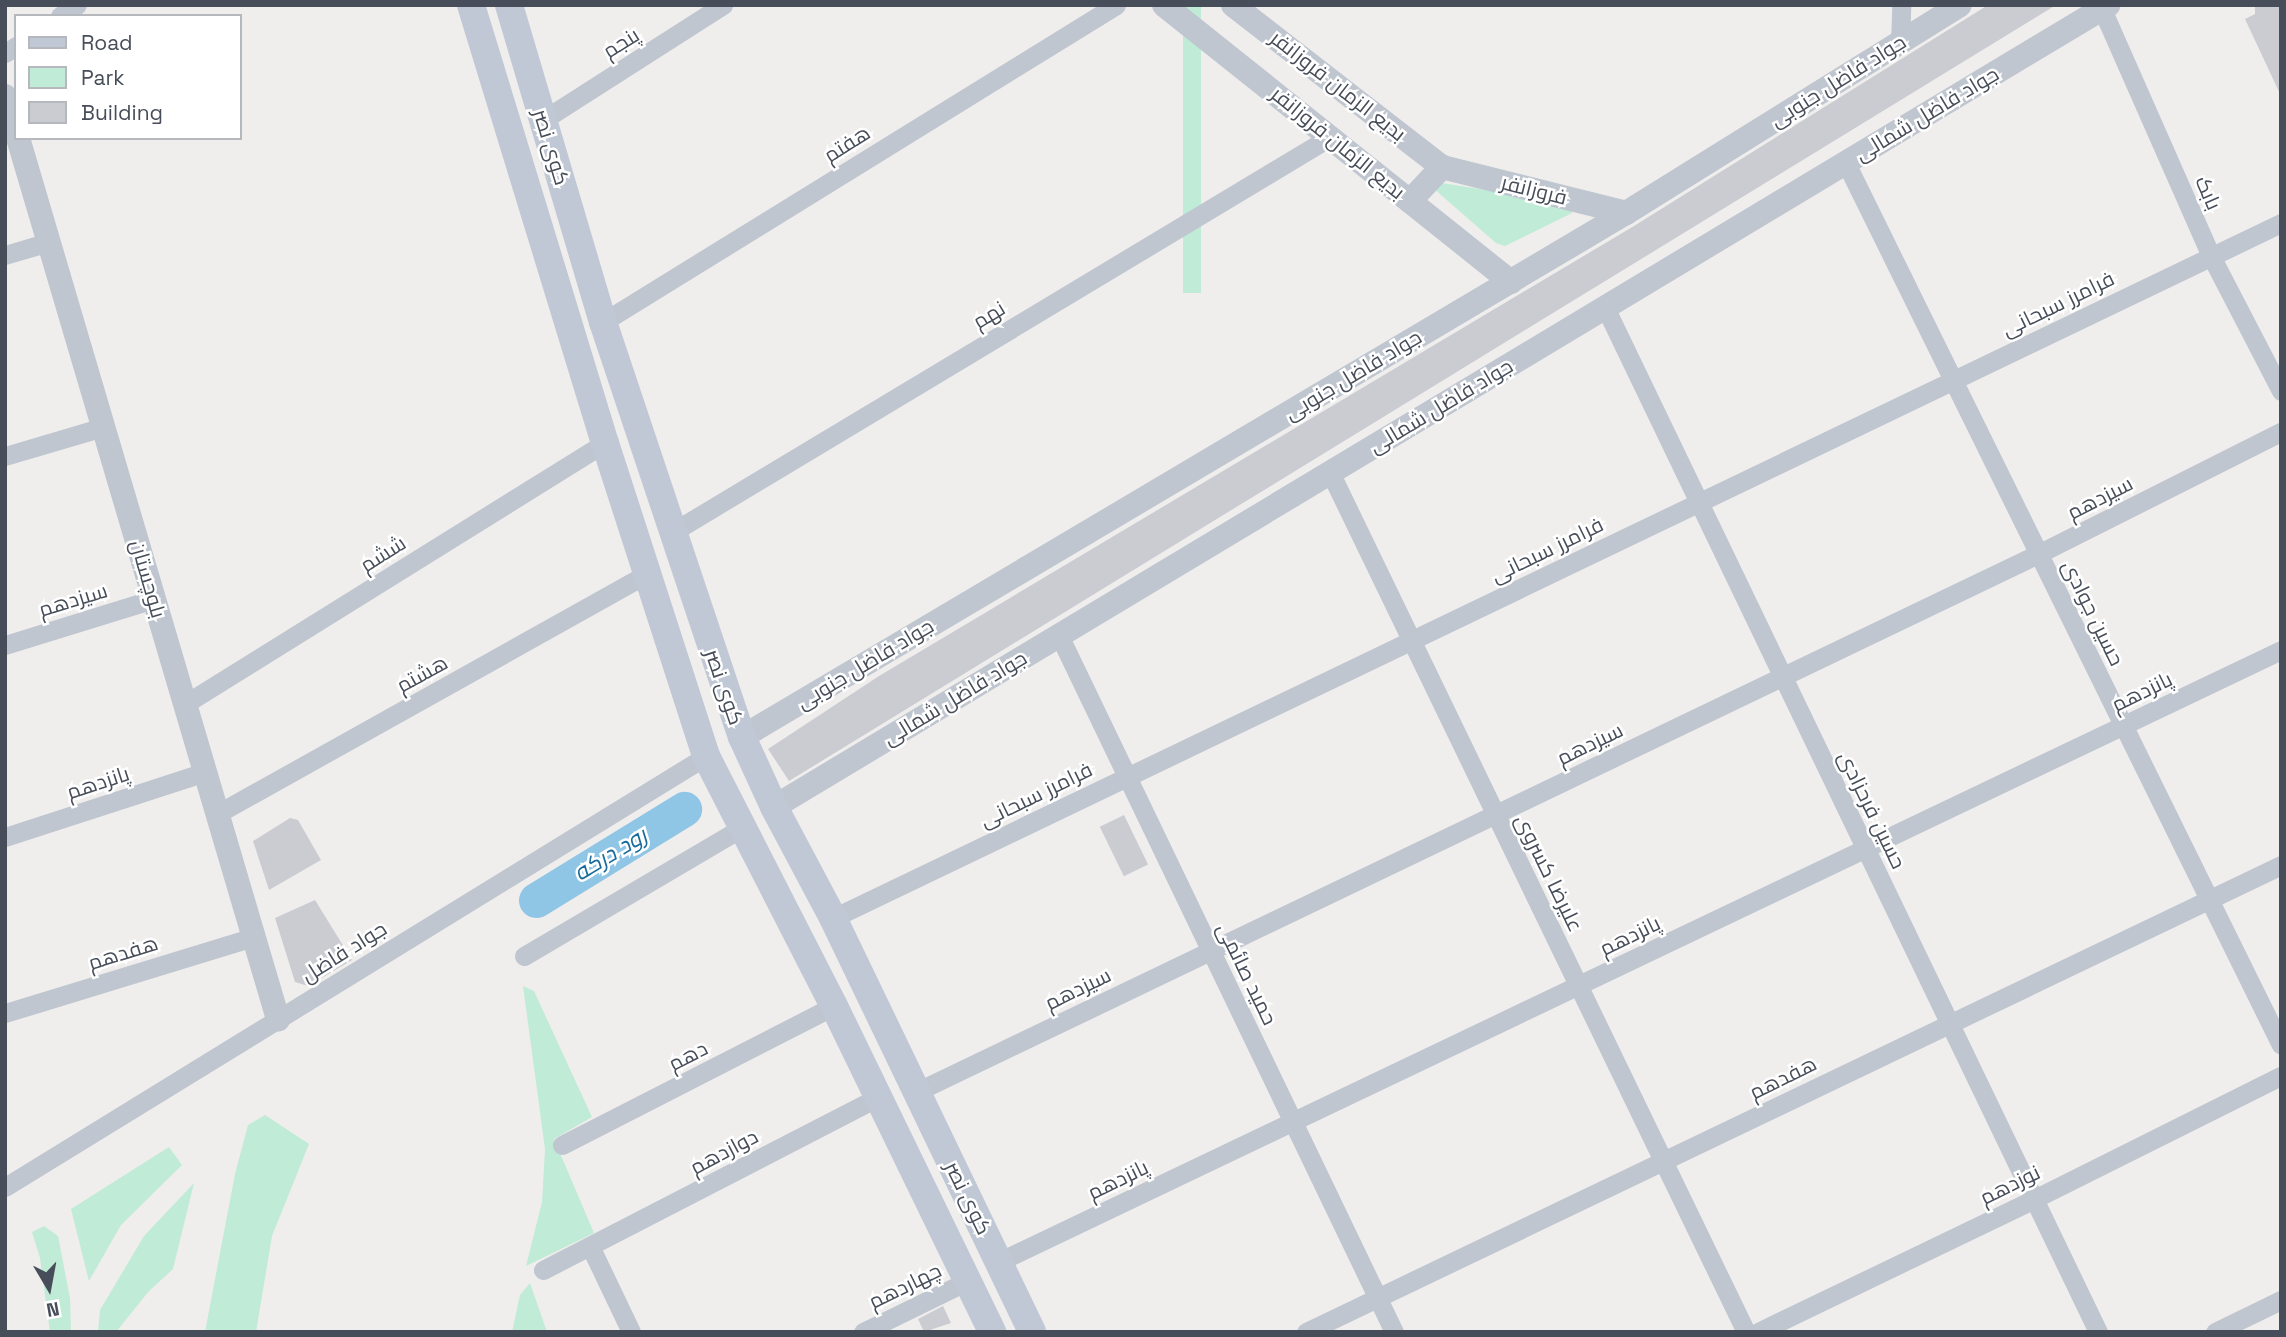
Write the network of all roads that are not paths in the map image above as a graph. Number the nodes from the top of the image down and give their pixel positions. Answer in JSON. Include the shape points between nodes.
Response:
{"nodes":[{"id":1,"x":471,"y":5,"type":"edge"},
{"id":2,"x":509,"y":5,"type":"edge"},
{"id":3,"x":723,"y":5,"type":"edge"},
{"id":4,"x":1116,"y":5,"type":"edge"},
{"id":5,"x":1164,"y":5,"type":"edge"},
{"id":6,"x":1233,"y":5,"type":"edge"},
{"id":7,"x":1901,"y":5,"type":"edge"},
{"id":8,"x":1959,"y":5,"type":"edge"},
{"id":9,"x":2105,"y":7,"type":"edge"},
{"id":10,"x":1900,"y":43,"type":"junction"},
{"id":11,"x":5,"y":96,"type":"edge"},
{"id":12,"x":543,"y":120,"type":"junction"},
{"id":13,"x":14,"y":125,"type":"edge"},
{"id":14,"x":1330,"y":137,"type":"junction"},
{"id":15,"x":19,"y":140,"type":"edge"},
{"id":16,"x":1846,"y":163,"type":"junction"},
{"id":17,"x":1443,"y":167,"type":"junction"},
{"id":18,"x":1410,"y":201,"type":"junction"},
{"id":19,"x":1626,"y":213,"type":"junction"},
{"id":20,"x":2281,"y":223,"type":"edge"},
{"id":21,"x":48,"y":242,"type":"junction"},
{"id":22,"x":5,"y":255,"type":"edge"},
{"id":23,"x":2211,"y":256,"type":"junction"},
{"id":24,"x":1511,"y":282,"type":"junction"},
{"id":25,"x":1605,"y":307,"type":"junction"},
{"id":26,"x":603,"y":321,"type":"junction"},
{"id":27,"x":1952,"y":380,"type":"junction"},
{"id":28,"x":2281,"y":391,"type":"edge"},
{"id":29,"x":103,"y":427,"type":"junction"},
{"id":30,"x":2281,"y":432,"type":"edge"},
{"id":31,"x":605,"y":443,"type":"junction"},
{"id":32,"x":5,"y":456,"type":"edge"},
{"id":33,"x":1330,"y":472,"type":"junction"},
{"id":34,"x":1699,"y":502,"type":"junction"},
{"id":35,"x":671,"y":533,"type":"junction"},
{"id":36,"x":2038,"y":554,"type":"junction"},
{"id":37,"x":649,"y":573,"type":"junction"},
{"id":38,"x":154,"y":599,"type":"junction"},
{"id":39,"x":1059,"y":635,"type":"junction"},
{"id":40,"x":1411,"y":640,"type":"junction"},
{"id":41,"x":5,"y":645,"type":"edge"},
{"id":42,"x":2281,"y":650,"type":"edge"},
{"id":43,"x":1783,"y":677,"type":"junction"},
{"id":44,"x":184,"y":704,"type":"junction"},
{"id":45,"x":2123,"y":726,"type":"junction"},
{"id":46,"x":742,"y":737,"type":"junction"},
{"id":47,"x":706,"y":756,"type":"junction"},
{"id":48,"x":205,"y":772,"type":"junction"},
{"id":49,"x":1127,"y":777,"type":"junction"},
{"id":50,"x":774,"y":807,"type":"junction"},
{"id":51,"x":217,"y":814,"type":"junction"},
{"id":52,"x":1496,"y":814,"type":"junction"},
{"id":53,"x":741,"y":828,"type":"junction"},
{"id":54,"x":5,"y":838,"type":"edge"},
{"id":55,"x":1866,"y":849,"type":"junction"},
{"id":56,"x":2281,"y":865,"type":"edge"},
{"id":57,"x":2209,"y":900,"type":"junction"},
{"id":58,"x":832,"y":918,"type":"junction"},
{"id":59,"x":253,"y":937,"type":"junction"},
{"id":60,"x":1211,"y":951,"type":"junction"},
{"id":61,"x":524,"y":956,"type":"dead end"},
{"id":62,"x":1579,"y":986,"type":"junction"},
{"id":63,"x":834,"y":1006,"type":"junction"},
{"id":64,"x":5,"y":1013,"type":"edge"},
{"id":65,"x":278,"y":1019,"type":"junction"},
{"id":66,"x":1950,"y":1024,"type":"junction"},
{"id":67,"x":2281,"y":1045,"type":"edge"},
{"id":68,"x":2281,"y":1076,"type":"edge"},
{"id":69,"x":916,"y":1091,"type":"junction"},
{"id":70,"x":878,"y":1097,"type":"junction"},
{"id":71,"x":1293,"y":1122,"type":"junction"},
{"id":72,"x":562,"y":1146,"type":"dead end"},
{"id":73,"x":1663,"y":1161,"type":"junction"},
{"id":74,"x":5,"y":1187,"type":"edge"},
{"id":75,"x":2034,"y":1199,"type":"junction"},
{"id":76,"x":592,"y":1248,"type":"junction"},
{"id":77,"x":998,"y":1262,"type":"junction"},
{"id":78,"x":543,"y":1270,"type":"dead end"},
{"id":79,"x":967,"y":1281,"type":"junction"},
{"id":80,"x":1378,"y":1297,"type":"junction"},
{"id":81,"x":2281,"y":1300,"type":"edge"},
{"id":82,"x":632,"y":1332,"type":"edge"},
{"id":83,"x":863,"y":1332,"type":"edge"},
{"id":84,"x":992,"y":1332,"type":"edge"},
{"id":85,"x":1032,"y":1332,"type":"edge"},
{"id":86,"x":1306,"y":1332,"type":"edge"},
{"id":87,"x":1394,"y":1332,"type":"edge"},
{"id":88,"x":1746,"y":1332,"type":"edge"},
{"id":89,"x":1758,"y":1332,"type":"edge"},
{"id":90,"x":2098,"y":1332,"type":"edge"},
{"id":91,"x":2215,"y":1332,"type":"edge"}],
"edges":[{"from":1,"to":31,"type":"main road","name":"کوی نصر"},
{"from":2,"to":12,"type":"main road","name":"کوی نصر"},
{"from":3,"to":12,"type":"street","name":"پنجم"},
{"from":4,"to":26,"type":"street","name":"هفتم"},
{"from":5,"to":14,"type":"street","name":"بدیع‌ الزمان فروزانفر"},
{"from":6,"to":17,"type":"street","name":"بدیع الزمان فروزانفر"},
{"from":7,"to":10,"type":"street"},
{"from":8,"to":10,"type":"street","name":"جواد فاضل جنوبی"},
{"from":9,"to":16,"type":"street","name":"جواد فاضل شمالی"},
{"from":9,"to":23,"type":"street","name":"بابک"},
{"from":10,"to":19,"type":"street","name":"جواد فاضل جنوبی"},
{"from":11,"to":13,"type":"street"},
{"from":12,"to":26,"type":"main road","name":"کوی نصر"},
{"from":14,"to":18,"type":"street","name":"بدیع‌ الزمان فروزانفر"},
{"from":14,"to":35,"type":"street","name":"نهم"},
{"from":15,"to":21,"type":"street","name":"بلوچستان"},
{"from":16,"to":25,"type":"street","name":"جواد فاضل شمالی"},
{"from":16,"to":27,"type":"street","name":"حسین جوادی"},
{"from":17,"to":18,"type":"street"},
{"from":17,"to":19,"type":"street","name":"فروزانفر"},
{"from":18,"to":24,"type":"street","name":"بدیع‌ الزمان فروزانفر"},
{"from":19,"to":24,"type":"street","name":"جواد فاضل جنوبی"},
{"from":20,"to":23,"type":"street","name":"فرامرز سبحانی"},
{"from":21,"to":22,"type":"street"},
{"from":21,"to":29,"type":"street","name":"بلوچستان"},
{"from":23,"to":27,"type":"street","name":"فرامرز سبحانی"},
{"from":23,"to":28,"type":"street","name":"بابک"},
{"from":24,"to":46,"type":"street","name":"جواد فاضل جنوبی"},
{"from":25,"to":33,"type":"street","name":"جواد فاضل شمالی"},
{"from":25,"to":34,"type":"street","name":"حسین فرحزادی"},
{"from":26,"to":35,"type":"main road","name":"کوی نصر"},
{"from":27,"to":34,"type":"street","name":"فرامرز سبحانی"},
{"from":27,"to":36,"type":"street","name":"حسین جوادی"},
{"from":29,"to":32,"type":"street"},
{"from":29,"to":38,"type":"street","name":"بلوچستان"},
{"from":30,"to":36,"type":"street","name":"سیزدهم"},
{"from":31,"to":37,"type":"main road","name":"کوی نصر"},
{"from":31,"to":44,"type":"street","name":"ششم"},
{"from":33,"to":39,"type":"street","name":"جواد فاضل شمالی"},
{"from":33,"to":40,"type":"street","name":"علیرضا کسروی"},
{"from":34,"to":40,"type":"street","name":"فرامرز سبحانی"},
{"from":34,"to":43,"type":"street","name":"حسین فرحزادی"},
{"from":35,"to":46,"type":"main road","name":"کوی نصر"},
{"from":36,"to":43,"type":"street","name":"سیزدهم"},
{"from":36,"to":45,"type":"street","name":"حسین جوادی"},
{"from":37,"to":47,"type":"main road","name":"کوی نصر"},
{"from":37,"to":51,"type":"street","name":"هشتم"},
{"from":38,"to":41,"type":"street","name":"سیزدهم"},
{"from":38,"to":44,"type":"street","name":"بلوچستان"},
{"from":39,"to":49,"type":"street","name":"حمید صائمی"},
{"from":39,"to":50,"type":"street","name":"جواد فاضل شمالی"},
{"from":40,"to":49,"type":"street","name":"فرامرز سبحانی"},
{"from":40,"to":52,"type":"street","name":"علیرضا کسروی"},
{"from":42,"to":45,"type":"street","name":"پانزدهم"},
{"from":43,"to":52,"type":"street","name":"سیزدهم"},
{"from":43,"to":55,"type":"street","name":"حسین فرحزادی"},
{"from":44,"to":48,"type":"street","name":"بلوچستان"},
{"from":45,"to":55,"type":"street","name":"پانزدهم"},
{"from":45,"to":57,"type":"street","name":"حسین جوادی"},
{"from":46,"to":50,"type":"main road","name":"کوی نصر"},
{"from":47,"to":53,"type":"main road","name":"کوی نصر"},
{"from":47,"to":65,"type":"street","name":"جواد فاضل"},
{"from":48,"to":51,"type":"street","name":"بلوچستان"},
{"from":48,"to":54,"type":"street","name":"پانزدهم"},
{"from":49,"to":58,"type":"street","name":"فرامرز سبحانی"},
{"from":49,"to":60,"type":"street","name":"حمید صائمی"},
{"from":50,"to":58,"type":"main road","name":"کوی نصر"},
{"from":51,"to":59,"type":"street","name":"بلوچستان"},
{"from":52,"to":60,"type":"street","name":"سیزدهم"},
{"from":52,"to":62,"type":"street","name":"علیرضا کسروی"},
{"from":53,"to":61,"type":"street"},
{"from":53,"to":63,"type":"main road","name":"کوی نصر"},
{"from":55,"to":62,"type":"street","name":"پانزدهم"},
{"from":55,"to":66,"type":"street","name":"حسین فرحزادی"},
{"from":56,"to":57,"type":"street","name":"هفدهم"},
{"from":57,"to":66,"type":"street","name":"هفدهم"},
{"from":57,"to":67,"type":"street","name":"حسین جوادی"},
{"from":58,"to":69,"type":"main road","name":"کوی نصر"},
{"from":59,"to":64,"type":"street","name":"هفدهم"},
{"from":59,"to":65,"type":"street","name":"بلوچستان"},
{"from":60,"to":69,"type":"street","name":"سیزدهم"},
{"from":60,"to":71,"type":"street","name":"حمید صائمی"},
{"from":62,"to":71,"type":"street","name":"پانزدهم"},
{"from":62,"to":73,"type":"street","name":"علیرضا کسروی"},
{"from":63,"to":70,"type":"main road","name":"کوی نصر"},
{"from":63,"to":72,"type":"street","name":"دهم"},
{"from":65,"to":74,"type":"street","name":"جواد فاضل"},
{"from":66,"to":73,"type":"street","name":"هفدهم"},
{"from":66,"to":75,"type":"street","name":"حسین فرحزادی"},
{"from":68,"to":75,"type":"street","name":"نوزدهم"},
{"from":69,"to":77,"type":"main road","name":"کوی نصر"},
{"from":70,"to":76,"type":"street","name":"دوازدهم"},
{"from":70,"to":79,"type":"main road","name":"کوی نصر"},
{"from":71,"to":77,"type":"street","name":"پانزدهم"},
{"from":71,"to":80,"type":"street","name":"حمید صائمی"},
{"from":73,"to":80,"type":"street","name":"هفدهم"},
{"from":73,"to":88,"type":"street","name":"علیرضا کسروی"},
{"from":75,"to":89,"type":"street","name":"نوزدهم"},
{"from":75,"to":90,"type":"street","name":"حسین فرحزادی"},
{"from":76,"to":78,"type":"street","name":"دوازدهم"},
{"from":76,"to":82,"type":"street"},
{"from":77,"to":85,"type":"main road","name":"کوی نصر"},
{"from":79,"to":83,"type":"street","name":"چهاردهم"},
{"from":79,"to":84,"type":"main road","name":"کوی نصر"},
{"from":80,"to":86,"type":"street","name":"هفدهم"},
{"from":80,"to":87,"type":"street","name":"حمید صائمی"},
{"from":81,"to":91,"type":"street"}]}
